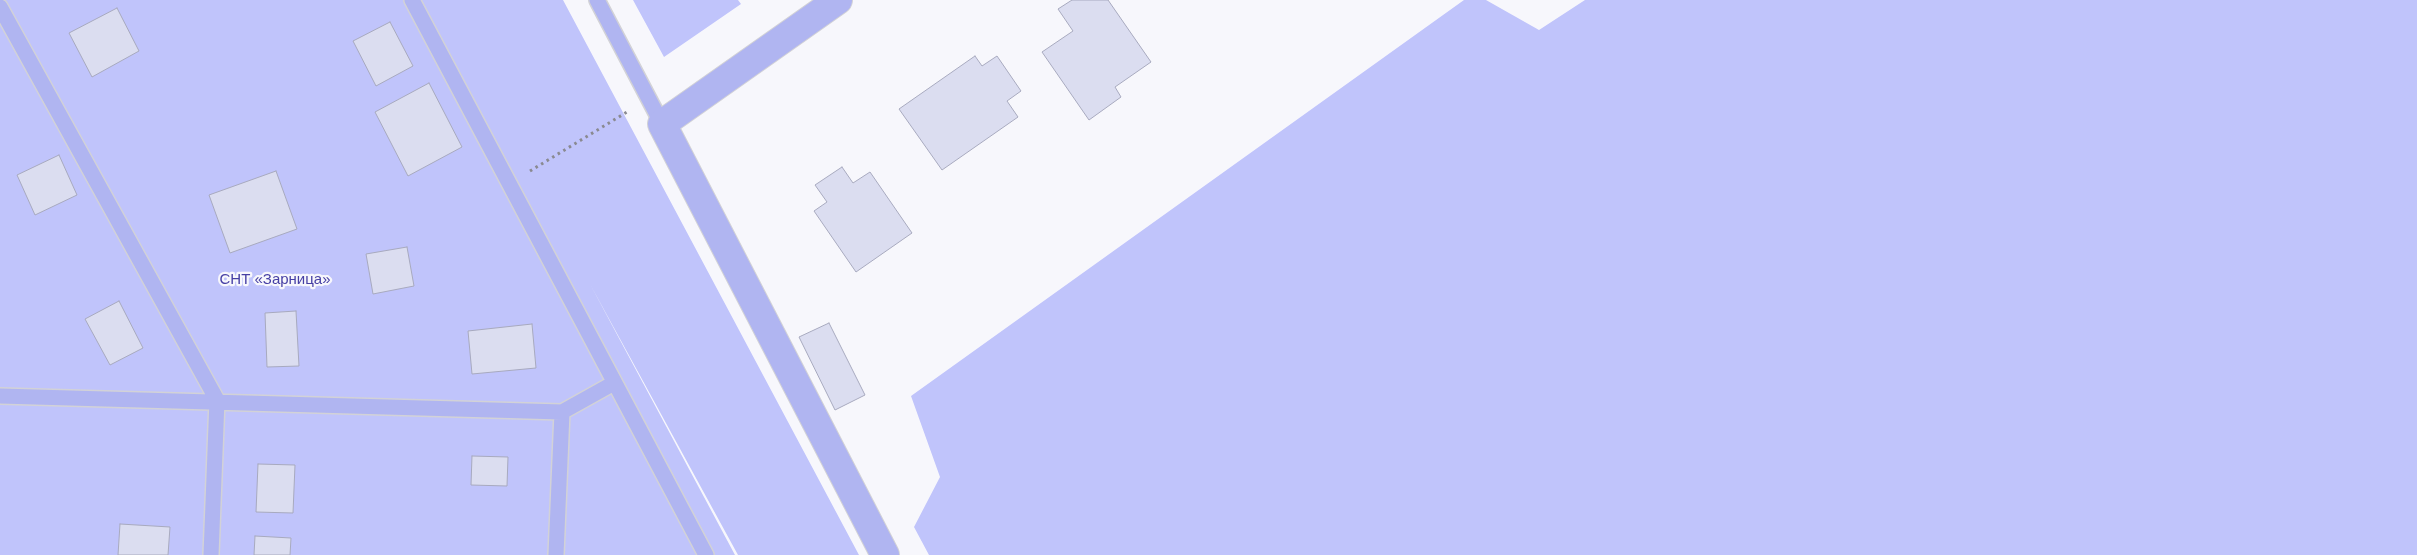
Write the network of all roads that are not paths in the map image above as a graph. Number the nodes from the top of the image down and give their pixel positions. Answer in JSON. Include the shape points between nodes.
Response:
{"nodes":[{"id":1,"x":412,"y":0,"type":"edge"},
{"id":2,"x":597,"y":0,"type":"edge"},
{"id":3,"x":838,"y":0,"type":"edge"},
{"id":4,"x":0,"y":7,"type":"edge"},
{"id":5,"x":662,"y":124,"type":"junction"},
{"id":6,"x":614,"y":383,"type":"junction"},
{"id":7,"x":0,"y":396,"type":"edge"},
{"id":8,"x":217,"y":400,"type":"junction"},
{"id":9,"x":562,"y":412,"type":"junction"},
{"id":10,"x":211,"y":555,"type":"edge"},
{"id":11,"x":556,"y":555,"type":"edge"},
{"id":12,"x":706,"y":555,"type":"edge"},
{"id":13,"x":885,"y":555,"type":"edge"}],
"edges":[{"from":1,"to":6,"type":"lane"},
{"from":2,"to":5,"type":"lane"},
{"from":3,"to":5,"type":"street"},
{"from":4,"to":8,"type":"lane"},
{"from":5,"to":13,"type":"street"},
{"from":6,"to":9,"type":"lane"},
{"from":6,"to":12,"type":"lane"},
{"from":7,"to":8,"type":"lane"},
{"from":8,"to":9,"type":"lane"},
{"from":8,"to":10,"type":"lane"},
{"from":9,"to":11,"type":"lane"}]}
